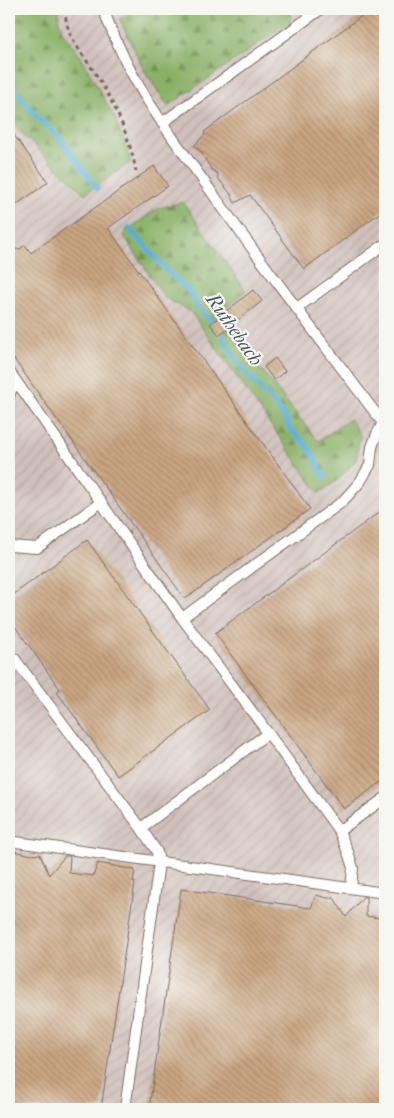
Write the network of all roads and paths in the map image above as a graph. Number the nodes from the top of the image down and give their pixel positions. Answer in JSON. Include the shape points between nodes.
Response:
{"nodes":[{"id":1,"x":64,"y":9,"type":"edge"},
{"id":2,"x":103,"y":9,"type":"edge"},
{"id":3,"x":321,"y":9,"type":"edge"},
{"id":4,"x":162,"y":123,"type":"junction"},
{"id":5,"x":136,"y":171,"type":"dead end"},
{"id":6,"x":385,"y":244,"type":"edge"},
{"id":7,"x":297,"y":308,"type":"junction"},
{"id":8,"x":9,"y":372,"type":"edge"},
{"id":9,"x":17,"y":383,"type":"junction"},
{"id":10,"x":9,"y":397,"type":"edge"},
{"id":11,"x":384,"y":422,"type":"edge"},
{"id":12,"x":100,"y":503,"type":"junction"},
{"id":13,"x":9,"y":546,"type":"edge"},
{"id":14,"x":182,"y":618,"type":"junction"},
{"id":15,"x":9,"y":656,"type":"edge"},
{"id":16,"x":268,"y":733,"type":"junction"},
{"id":17,"x":385,"y":798,"type":"edge"},
{"id":18,"x":141,"y":828,"type":"junction"},
{"id":19,"x":339,"y":831,"type":"junction"},
{"id":20,"x":9,"y":841,"type":"edge"},
{"id":21,"x":160,"y":863,"type":"junction"},
{"id":22,"x":351,"y":888,"type":"junction"},
{"id":23,"x":385,"y":892,"type":"edge"},
{"id":24,"x":124,"y":1109,"type":"edge"}],
"edges":[{"from":1,"to":5,"type":"path","via":[[69,33],[118,116]]},
{"from":2,"to":4,"type":"lane","via":[[141,91]]},
{"from":3,"to":4,"type":"lane"},
{"from":4,"to":7,"type":"lane"},
{"from":6,"to":7,"type":"lane"},
{"from":7,"to":11,"type":"lane"},
{"from":8,"to":9,"type":"lane"},
{"from":9,"to":10,"type":"lane"},
{"from":9,"to":12,"type":"lane"},
{"from":11,"to":14,"type":"lane","via":[[376,434],[370,465],[342,502]]},
{"from":12,"to":13,"type":"lane","via":[[37,548]]},
{"from":12,"to":14,"type":"lane"},
{"from":14,"to":16,"type":"lane"},
{"from":15,"to":18,"type":"lane","via":[[14,658]]},
{"from":16,"to":18,"type":"lane"},
{"from":16,"to":19,"type":"lane"},
{"from":17,"to":19,"type":"lane"},
{"from":18,"to":21,"type":"lane","via":[[157,852]]},
{"from":19,"to":22,"type":"lane","via":[[352,868]]},
{"from":20,"to":21,"type":"lane"},
{"from":21,"to":22,"type":"lane"},
{"from":21,"to":24,"type":"lane"},
{"from":22,"to":23,"type":"lane"}]}
